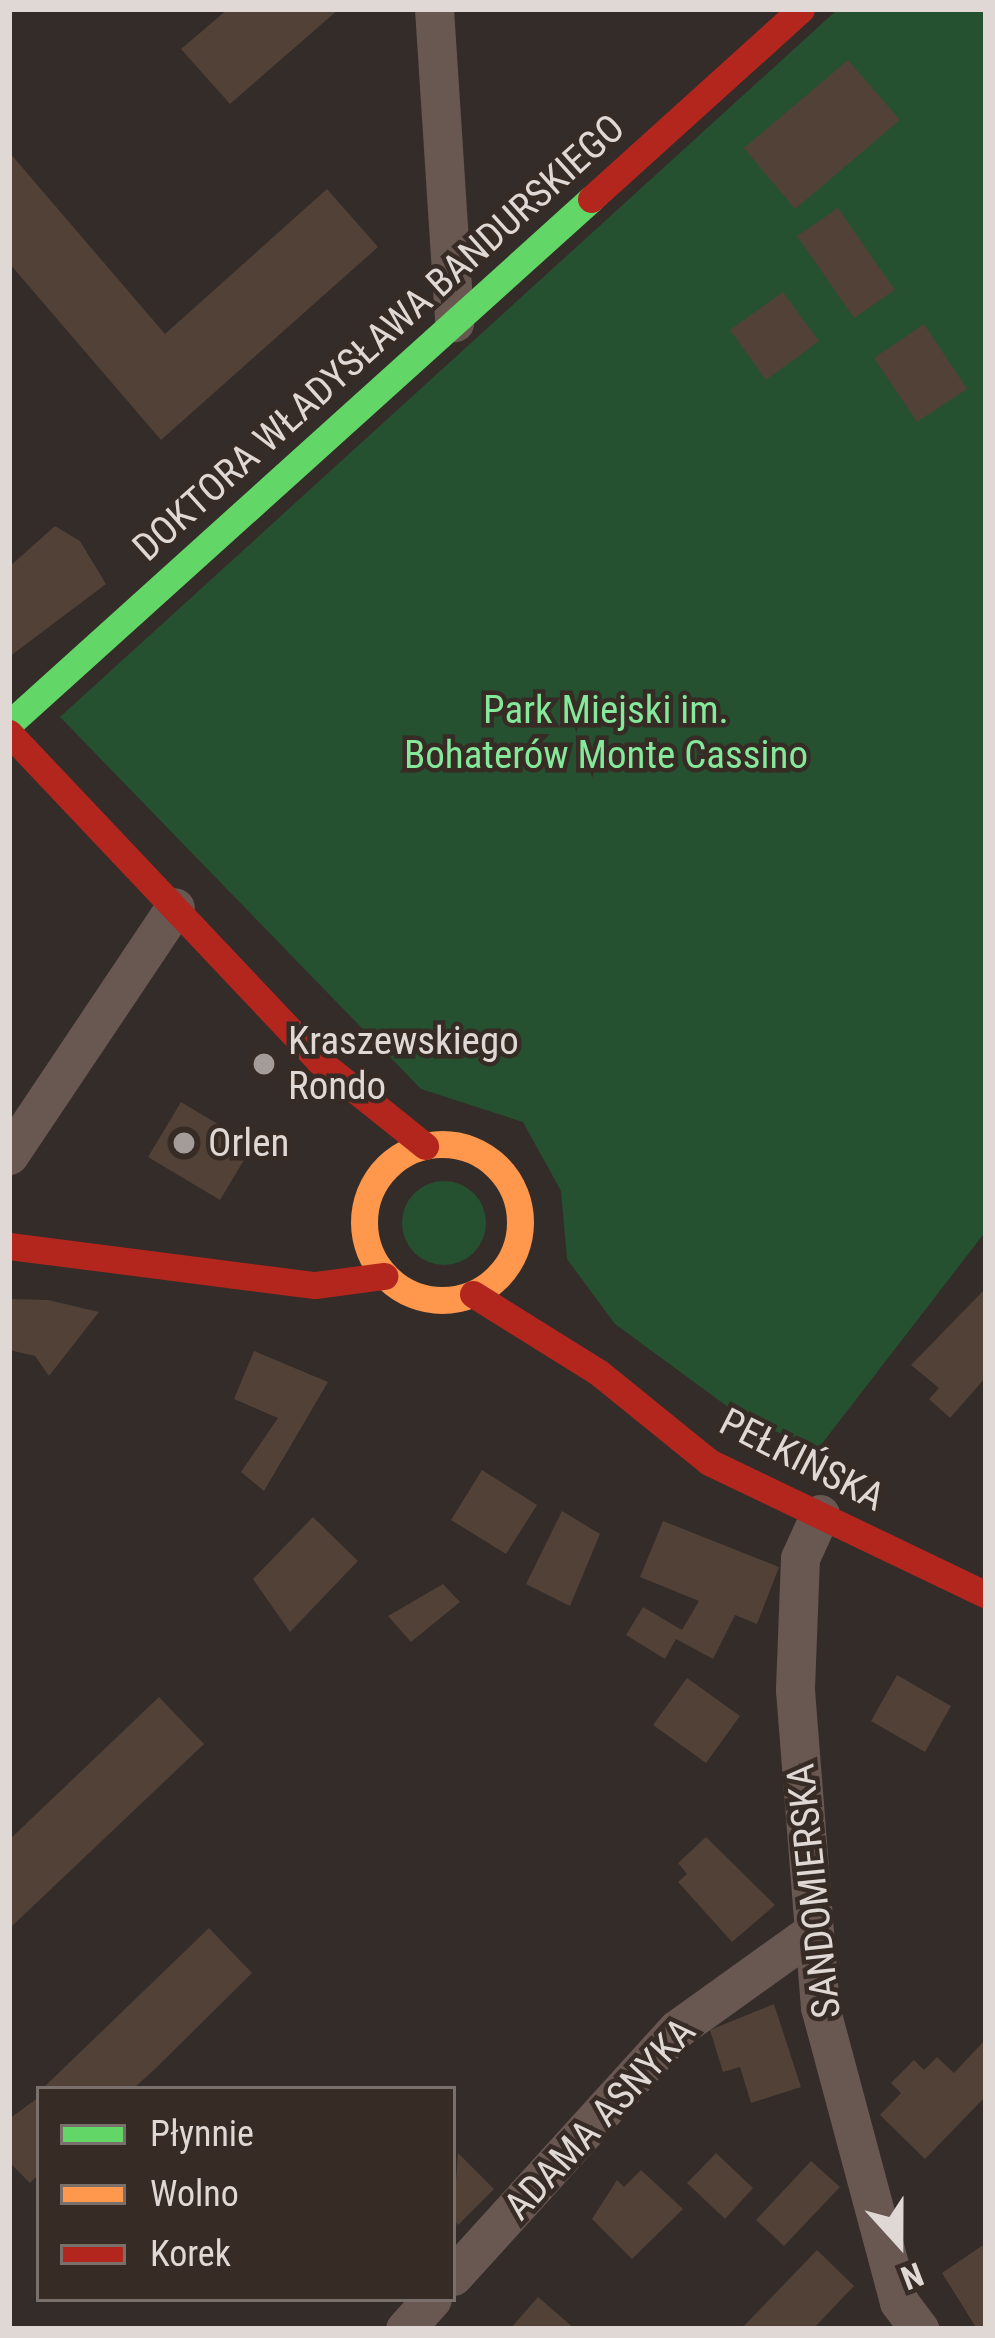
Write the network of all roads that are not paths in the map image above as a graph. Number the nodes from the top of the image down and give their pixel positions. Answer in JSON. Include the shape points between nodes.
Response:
{"nodes":[{"id":1,"x":434,"y":9,"type":"edge"},
{"id":2,"x":801,"y":9,"type":"edge"},
{"id":3,"x":454,"y":322,"type":"junction"},
{"id":4,"x":9,"y":729,"type":"edge"},
{"id":5,"x":175,"y":907,"type":"junction"},
{"id":6,"x":319,"y":1061,"type":"junction"},
{"id":7,"x":425,"y":1146,"type":"junction"},
{"id":8,"x":9,"y":1155,"type":"edge"},
{"id":9,"x":380,"y":1173,"type":"junction"},
{"id":10,"x":364,"y":1225,"type":"junction"},
{"id":11,"x":331,"y":1240,"type":"dead end"},
{"id":12,"x":9,"y":1246,"type":"edge"},
{"id":13,"x":300,"y":1252,"type":"dead end"},
{"id":14,"x":515,"y":1252,"type":"junction"},
{"id":15,"x":236,"y":1273,"type":"junction"},
{"id":16,"x":385,"y":1276,"type":"junction"},
{"id":17,"x":473,"y":1294,"type":"junction"},
{"id":18,"x":598,"y":1372,"type":"junction"},
{"id":19,"x":820,"y":1514,"type":"junction"},
{"id":20,"x":986,"y":1595,"type":"edge"},
{"id":21,"x":814,"y":1931,"type":"junction"},
{"id":22,"x":456,"y":2273,"type":"edge"},
{"id":23,"x":429,"y":2302,"type":"edge"},
{"id":24,"x":405,"y":2329,"type":"edge"},
{"id":25,"x":919,"y":2329,"type":"edge"}],
"edges":[{"from":1,"to":3,"type":"street"},
{"from":2,"to":3,"type":"street","name":"DOKTORA WŁADYSŁAWA BANDURSKIEGO"},
{"from":3,"to":4,"type":"street","name":"DOKTORA WŁADYSŁAWA BANDURSKIEGO"},
{"from":4,"to":5,"type":"street"},
{"from":5,"to":6,"type":"street"},
{"from":5,"to":8,"type":"street"},
{"from":6,"to":7,"type":"street"},
{"from":6,"to":9,"type":"street"},
{"from":7,"to":9,"type":"street"},
{"from":7,"to":14,"type":"street","via":[[462,1145],[500,1169],[520,1208]]},
{"from":9,"to":10,"type":"street"},
{"from":10,"to":11,"type":"street"},
{"from":10,"to":16,"type":"street"},
{"from":12,"to":15,"type":"street"},
{"from":13,"to":15,"type":"street"},
{"from":14,"to":17,"type":"street"},
{"from":14,"to":18,"type":"street","name":"PEŁKIŃSKA"},
{"from":15,"to":16,"type":"street","via":[[315,1285]]},
{"from":16,"to":17,"type":"street","via":[[423,1299]]},
{"from":17,"to":18,"type":"street","name":"PEŁKIŃSKA"},
{"from":18,"to":19,"type":"street","name":"PEŁKIŃSKA","via":[[709,1462]]},
{"from":19,"to":20,"type":"street","name":"PEŁKIŃSKA"},
{"from":19,"to":21,"type":"street","name":"SANDOMIERSKA","via":[[800,1558],[795,1690]]},
{"from":21,"to":22,"type":"street","name":"ADAMA ASNYKA","via":[[677,2029]]},
{"from":21,"to":25,"type":"street","name":"SANDOMIERSKA","via":[[820,2007],[898,2302]]},
{"from":23,"to":24,"type":"street"}]}
